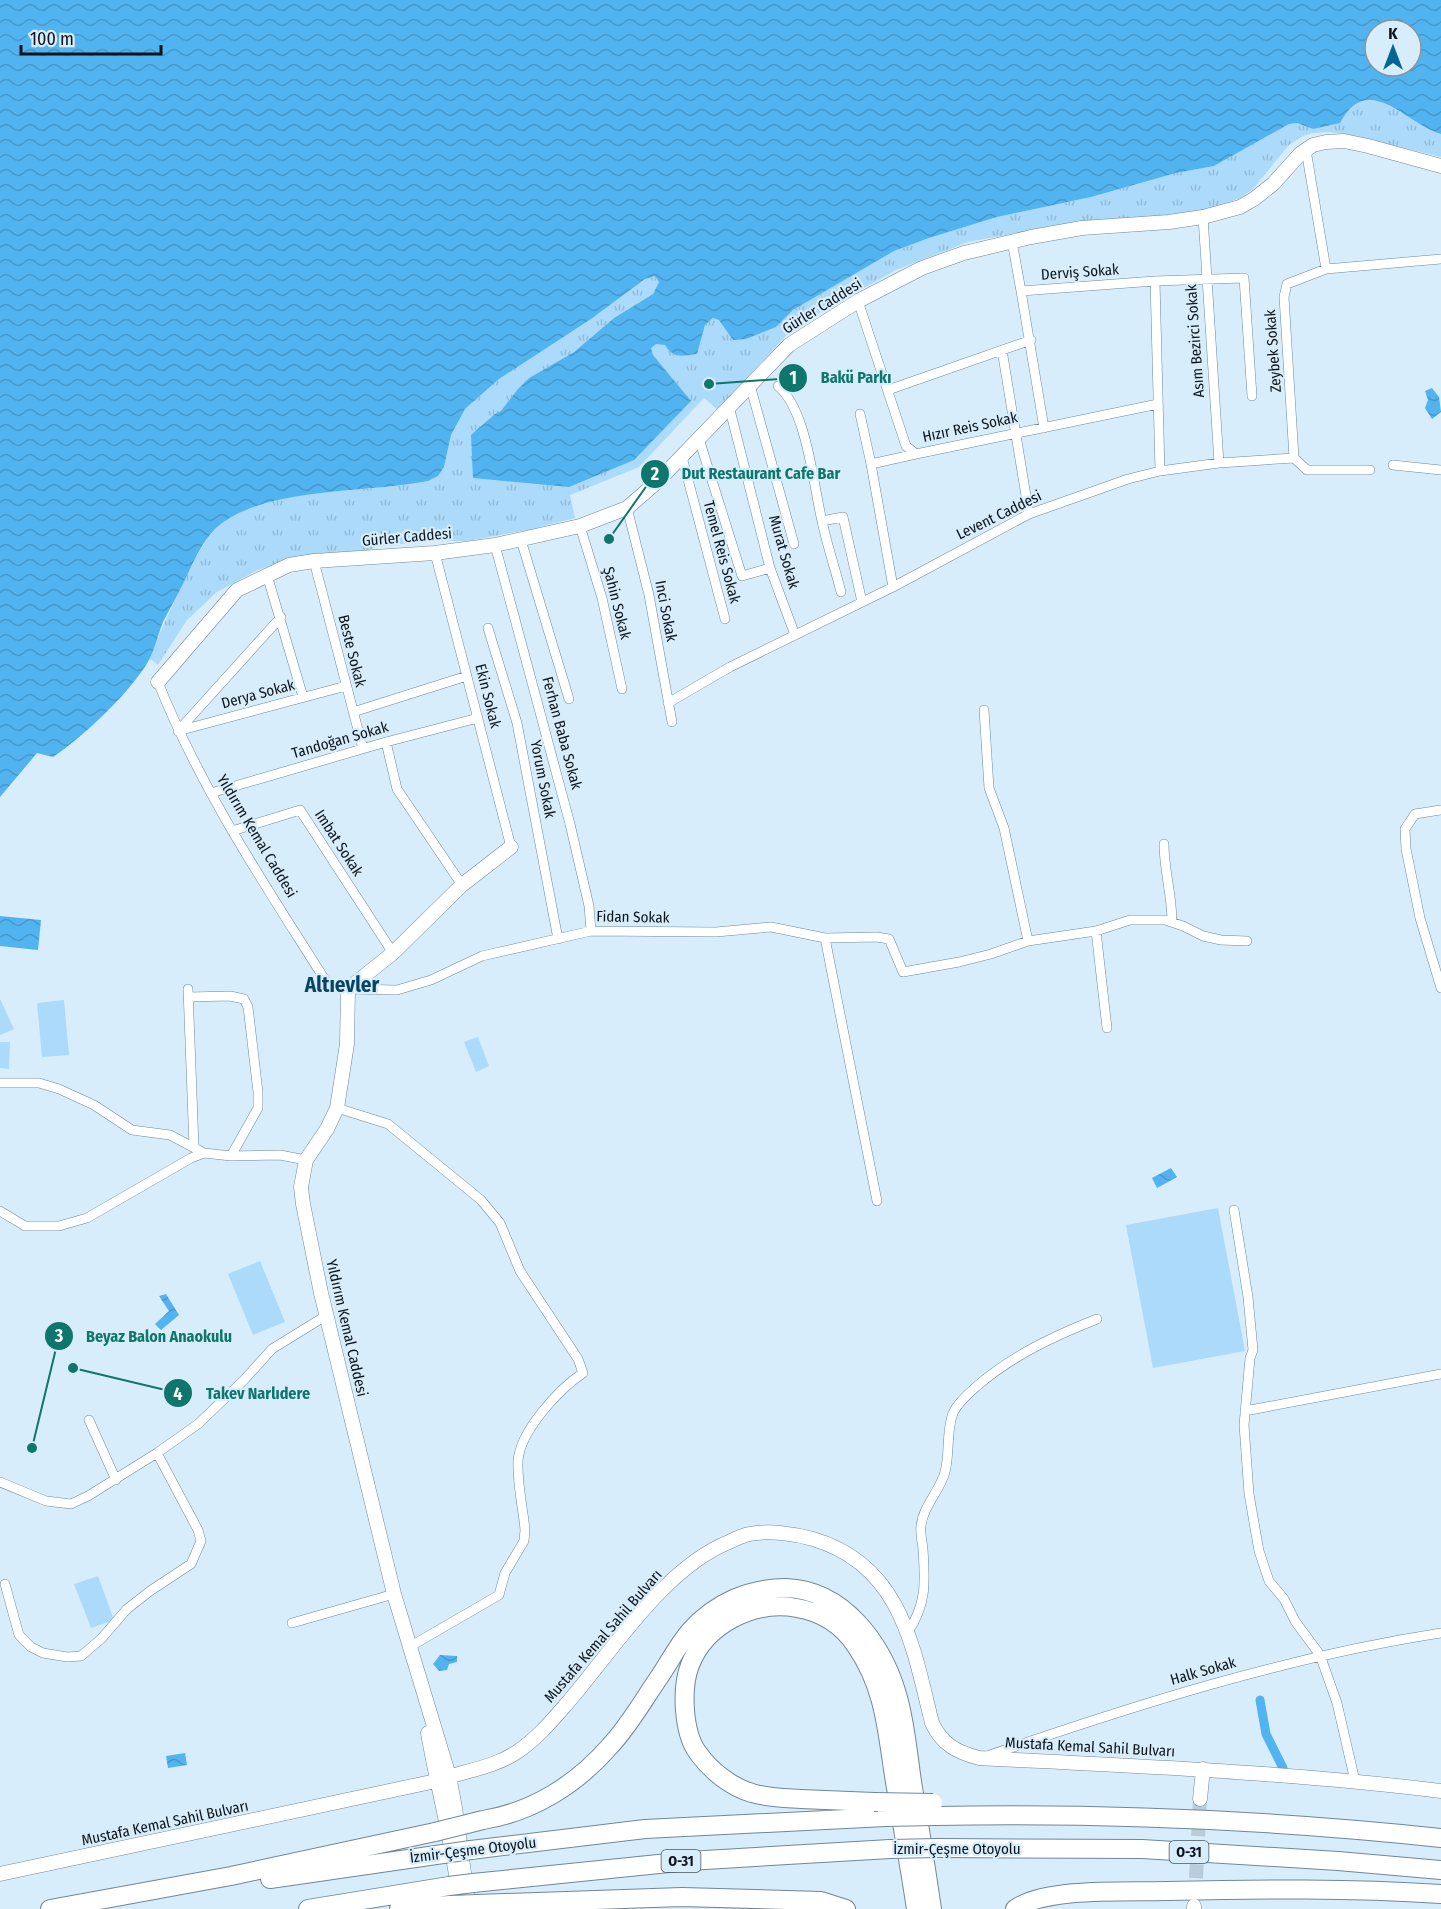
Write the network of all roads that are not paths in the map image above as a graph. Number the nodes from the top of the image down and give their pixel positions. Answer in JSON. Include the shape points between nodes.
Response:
{"nodes":[{"id":1,"x":1306,"y":150,"type":"junction"},
{"id":2,"x":1441,"y":166,"type":"edge"},
{"id":3,"x":1203,"y":217,"type":"junction"},
{"id":4,"x":1012,"y":241,"type":"junction"},
{"id":5,"x":1441,"y":260,"type":"edge"},
{"id":6,"x":1326,"y":269,"type":"junction"},
{"id":7,"x":1206,"y":279,"type":"junction"},
{"id":8,"x":1155,"y":281,"type":"junction"},
{"id":9,"x":1021,"y":291,"type":"junction"},
{"id":10,"x":858,"y":301,"type":"junction"},
{"id":11,"x":1031,"y":340,"type":"junction"},
{"id":12,"x":1002,"y":350,"type":"junction"},
{"id":13,"x":750,"y":385,"type":"junction"},
{"id":14,"x":778,"y":386,"type":"dead end"},
{"id":15,"x":888,"y":390,"type":"junction"},
{"id":16,"x":1252,"y":396,"type":"dead end"},
{"id":17,"x":1158,"y":404,"type":"junction"},
{"id":18,"x":729,"y":406,"type":"junction"},
{"id":19,"x":860,"y":414,"type":"dead end"},
{"id":20,"x":1044,"y":428,"type":"junction"},
{"id":21,"x":1014,"y":434,"type":"junction"},
{"id":22,"x":699,"y":439,"type":"junction"},
{"id":23,"x":916,"y":454,"type":"junction"},
{"id":24,"x":682,"y":457,"type":"junction"},
{"id":25,"x":1294,"y":458,"type":"junction"},
{"id":26,"x":1219,"y":463,"type":"junction"},
{"id":27,"x":871,"y":464,"type":"junction"},
{"id":28,"x":1393,"y":465,"type":"dead end"},
{"id":29,"x":1370,"y":470,"type":"dead end"},
{"id":30,"x":1441,"y":470,"type":"edge"},
{"id":31,"x":1160,"y":471,"type":"junction"},
{"id":32,"x":627,"y":508,"type":"junction"},
{"id":33,"x":1029,"y":514,"type":"junction"},
{"id":34,"x":822,"y":521,"type":"junction"},
{"id":35,"x":580,"y":526,"type":"junction"},
{"id":36,"x":521,"y":540,"type":"junction"},
{"id":37,"x":794,"y":544,"type":"dead end"},
{"id":38,"x":495,"y":545,"type":"junction"},
{"id":39,"x":435,"y":553,"type":"junction"},
{"id":40,"x":314,"y":561,"type":"junction"},
{"id":41,"x":770,"y":568,"type":"junction"},
{"id":42,"x":267,"y":574,"type":"junction"},
{"id":43,"x":893,"y":587,"type":"junction"},
{"id":44,"x":841,"y":592,"type":"dead end"},
{"id":45,"x":862,"y":602,"type":"junction"},
{"id":46,"x":281,"y":617,"type":"junction"},
{"id":47,"x":724,"y":619,"type":"dead end"},
{"id":48,"x":488,"y":628,"type":"dead end"},
{"id":49,"x":795,"y":635,"type":"junction"},
{"id":50,"x":466,"y":676,"type":"junction"},
{"id":51,"x":158,"y":682,"type":"joint"},
{"id":52,"x":346,"y":686,"type":"junction"},
{"id":53,"x":622,"y":689,"type":"dead end"},
{"id":54,"x":303,"y":697,"type":"junction"},
{"id":55,"x":569,"y":699,"type":"dead end"},
{"id":56,"x":668,"y":703,"type":"junction"},
{"id":57,"x":984,"y":710,"type":"dead end"},
{"id":58,"x":352,"y":712,"type":"junction"},
{"id":59,"x":478,"y":718,"type":"junction"},
{"id":60,"x":672,"y":722,"type":"dead end"},
{"id":61,"x":178,"y":731,"type":"junction"},
{"id":62,"x":386,"y":742,"type":"junction"},
{"id":63,"x":363,"y":749,"type":"junction"},
{"id":64,"x":211,"y":793,"type":"junction"},
{"id":65,"x":1441,"y":810,"type":"edge"},
{"id":66,"x":232,"y":831,"type":"junction"},
{"id":67,"x":1164,"y":844,"type":"dead end"},
{"id":68,"x":511,"y":847,"type":"joint"},
{"id":69,"x":462,"y":885,"type":"junction"},
{"id":70,"x":1172,"y":922,"type":"junction"},
{"id":71,"x":591,"y":931,"type":"junction"},
{"id":72,"x":1096,"y":931,"type":"junction"},
{"id":73,"x":825,"y":938,"type":"junction"},
{"id":74,"x":558,"y":939,"type":"junction"},
{"id":75,"x":1028,"y":940,"type":"junction"},
{"id":76,"x":1247,"y":940,"type":"dead end"},
{"id":77,"x":393,"y":952,"type":"junction"},
{"id":78,"x":1441,"y":988,"type":"edge"},
{"id":79,"x":348,"y":989,"type":"junction"},
{"id":80,"x":1107,"y":1028,"type":"dead end"},
{"id":81,"x":0,"y":1083,"type":"edge"},
{"id":82,"x":337,"y":1108,"type":"junction"},
{"id":83,"x":194,"y":1148,"type":"junction"},
{"id":84,"x":204,"y":1153,"type":"junction"},
{"id":85,"x":231,"y":1156,"type":"junction"},
{"id":86,"x":306,"y":1160,"type":"junction"},
{"id":87,"x":877,"y":1201,"type":"dead end"},
{"id":88,"x":1234,"y":1210,"type":"dead end"},
{"id":89,"x":0,"y":1211,"type":"edge"},
{"id":90,"x":327,"y":1315,"type":"junction"},
{"id":91,"x":1097,"y":1319,"type":"dead end"},
{"id":92,"x":1441,"y":1374,"type":"edge"},
{"id":93,"x":1245,"y":1411,"type":"junction"},
{"id":94,"x":89,"y":1420,"type":"dead end"},
{"id":95,"x":157,"y":1454,"type":"junction"},
{"id":96,"x":116,"y":1480,"type":"junction"},
{"id":97,"x":0,"y":1482,"type":"edge"},
{"id":98,"x":4,"y":1584,"type":"dead end"},
{"id":99,"x":394,"y":1594,"type":"junction"},
{"id":100,"x":292,"y":1623,"type":"dead end"},
{"id":101,"x":908,"y":1632,"type":"junction"},
{"id":102,"x":1441,"y":1633,"type":"edge"},
{"id":103,"x":411,"y":1646,"type":"junction"},
{"id":104,"x":1320,"y":1656,"type":"junction"},
{"id":105,"x":979,"y":1758,"type":"junction"},
{"id":106,"x":1203,"y":1769,"type":"junction"},
{"id":107,"x":442,"y":1779,"type":"junction"},
{"id":108,"x":1355,"y":1781,"type":"junction"},
{"id":109,"x":1441,"y":1791,"type":"edge"},
{"id":110,"x":1200,"y":1799,"type":"tunnel mouth"},
{"id":111,"x":879,"y":1809,"type":"junction"},
{"id":112,"x":1441,"y":1838,"type":"edge"},
{"id":113,"x":1441,"y":1870,"type":"edge"},
{"id":114,"x":0,"y":1874,"type":"edge"},
{"id":115,"x":1441,"y":1894,"type":"edge"},
{"id":116,"x":464,"y":1907,"type":"edge"},
{"id":117,"x":50,"y":1909,"type":"edge"},
{"id":118,"x":64,"y":1909,"type":"edge"},
{"id":119,"x":308,"y":1909,"type":"edge"},
{"id":120,"x":399,"y":1909,"type":"edge"},
{"id":121,"x":846,"y":1909,"type":"edge"},
{"id":122,"x":916,"y":1909,"type":"edge"},
{"id":123,"x":932,"y":1909,"type":"edge"},
{"id":124,"x":1015,"y":1909,"type":"edge"}],
"edges":[{"from":1,"to":2,"type":"street","name":"Gürler Caddesi","via":[[1313,145],[1344,141]]},
{"from":1,"to":3,"type":"street","name":"Gürler Caddesi","via":[[1254,199]]},
{"from":1,"to":6,"type":"street"},
{"from":3,"to":4,"type":"street","name":"Gürler Caddesi","via":[[1082,228]]},
{"from":3,"to":7,"type":"street","name":"Asım Bezirci Sokak"},
{"from":4,"to":9,"type":"street","name":"Derviş Sokak"},
{"from":4,"to":10,"type":"street","name":"Gürler Caddesi","via":[[937,262]]},
{"from":5,"to":6,"type":"street"},
{"from":6,"to":25,"type":"street","name":"Zeybek Sokak","via":[[1287,284],[1284,297]]},
{"from":7,"to":8,"type":"street","name":"Derviş Sokak"},
{"from":7,"to":16,"type":"street","name":"Derviş Sokak","via":[[1244,278]]},
{"from":7,"to":26,"type":"street","name":"Asım Bezirci Sokak"},
{"from":8,"to":9,"type":"street","name":"Derviş Sokak"},
{"from":8,"to":17,"type":"street"},
{"from":9,"to":11,"type":"street"},
{"from":10,"to":13,"type":"street","name":"Gürler Caddesi","via":[[789,345]]},
{"from":10,"to":15,"type":"street","name":"Hızır Reis Sokak"},
{"from":11,"to":12,"type":"street"},
{"from":11,"to":20,"type":"street"},
{"from":12,"to":15,"type":"street"},
{"from":12,"to":21,"type":"street"},
{"from":13,"to":18,"type":"street","name":"Gürler Caddesi"},
{"from":13,"to":37,"type":"street"},
{"from":14,"to":34,"type":"street","via":[[801,423]]},
{"from":15,"to":23,"type":"street","name":"Hızır Reis Sokak","via":[[906,446]]},
{"from":17,"to":20,"type":"street","name":"Hızır Reis Sokak"},
{"from":17,"to":31,"type":"street"},
{"from":18,"to":22,"type":"street","name":"Gürler Caddesi"},
{"from":18,"to":41,"type":"street","name":"Murat Sokak"},
{"from":19,"to":27,"type":"street"},
{"from":20,"to":21,"type":"street","name":"Hızır Reis Sokak"},
{"from":21,"to":23,"type":"street","name":"Hızır Reis Sokak"},
{"from":21,"to":33,"type":"street"},
{"from":22,"to":24,"type":"street","name":"Gürler Caddesi"},
{"from":22,"to":41,"type":"street","via":[[742,576]]},
{"from":23,"to":27,"type":"street"},
{"from":24,"to":32,"type":"street","name":"Gürler Caddesi"},
{"from":24,"to":47,"type":"street","name":"Temel Reis Sokak"},
{"from":25,"to":26,"type":"street","name":"Levent Caddesi"},
{"from":25,"to":29,"type":"street","name":"Levent Caddesi","via":[[1307,470]]},
{"from":26,"to":31,"type":"street","name":"Levent Caddesi"},
{"from":27,"to":43,"type":"street"},
{"from":28,"to":30,"type":"street"},
{"from":31,"to":33,"type":"street","name":"Levent Caddesi"},
{"from":32,"to":35,"type":"street","name":"Gürler Caddesi"},
{"from":32,"to":56,"type":"street","name":"Inci Sokak","via":[[649,595]]},
{"from":33,"to":43,"type":"street","name":"Levent Caddesi"},
{"from":34,"to":44,"type":"street"},
{"from":34,"to":45,"type":"street","via":[[843,517]]},
{"from":35,"to":36,"type":"street","name":"Gürler Caddesi"},
{"from":35,"to":53,"type":"street","name":"Şahin Sokak","via":[[602,598]]},
{"from":36,"to":38,"type":"street","name":"Gürler Caddesi"},
{"from":36,"to":55,"type":"street"},
{"from":38,"to":39,"type":"street","name":"Gürler Caddesi"},
{"from":38,"to":71,"type":"street","name":"Ferhan Baba Sokak","via":[[570,824]]},
{"from":39,"to":40,"type":"street","name":"Gürler Caddesi"},
{"from":39,"to":50,"type":"street","name":"Ekin Sokak"},
{"from":40,"to":42,"type":"street","name":"Gürler Caddesi"},
{"from":40,"to":52,"type":"street","name":"Beste Sokak"},
{"from":41,"to":49,"type":"street","name":"Murat Sokak"},
{"from":42,"to":46,"type":"street"},
{"from":42,"to":51,"type":"street","name":"Gürler Caddesi","via":[[237,590]]},
{"from":43,"to":45,"type":"street","name":"Levent Caddesi"},
{"from":45,"to":49,"type":"street","name":"Levent Caddesi"},
{"from":46,"to":54,"type":"street"},
{"from":46,"to":61,"type":"street"},
{"from":48,"to":74,"type":"street","name":"Yorum Sokak","via":[[517,723]]},
{"from":49,"to":56,"type":"street","name":"Levent Caddesi"},
{"from":50,"to":58,"type":"street"},
{"from":50,"to":59,"type":"street","name":"Ekin Sokak"},
{"from":51,"to":61,"type":"street","name":"Yıldırım Kemal Caddesi"},
{"from":52,"to":54,"type":"street","name":"Derya Sokak"},
{"from":52,"to":58,"type":"street","name":"Beste Sokak"},
{"from":54,"to":61,"type":"street","name":"Derya Sokak"},
{"from":56,"to":60,"type":"street","name":"Inci Sokak"},
{"from":57,"to":75,"type":"street","via":[[989,788],[1004,828]]},
{"from":58,"to":63,"type":"street","name":"Beste Sokak"},
{"from":59,"to":62,"type":"street","name":"Tandoğan Sokak"},
{"from":59,"to":68,"type":"street","name":"Ekin Sokak"},
{"from":61,"to":64,"type":"street","name":"Yıldırım Kemal Caddesi"},
{"from":62,"to":63,"type":"street","name":"Tandoğan Sokak"},
{"from":62,"to":69,"type":"street","via":[[397,789]]},
{"from":63,"to":64,"type":"street","name":"Tandoğan Sokak"},
{"from":64,"to":66,"type":"street","name":"Yıldırım Kemal Caddesi"},
{"from":65,"to":78,"type":"street","via":[[1415,814],[1405,829],[1420,918]]},
{"from":66,"to":77,"type":"street","name":"Imbat Sokak","via":[[300,810]]},
{"from":66,"to":79,"type":"street","name":"Yıldırım Kemal Caddesi","via":[[327,983]]},
{"from":67,"to":70,"type":"street"},
{"from":68,"to":69,"type":"street"},
{"from":69,"to":77,"type":"street"},
{"from":70,"to":72,"type":"street","via":[[1146,918]]},
{"from":70,"to":76,"type":"street","via":[[1203,936]]},
{"from":71,"to":73,"type":"street","name":"Fidan Sokak","via":[[716,932],[771,927]]},
{"from":71,"to":74,"type":"street","name":"Fidan Sokak"},
{"from":72,"to":75,"type":"street"},
{"from":72,"to":80,"type":"street"},
{"from":73,"to":75,"type":"street","name":"Fidan Sokak","via":[[889,939],[903,972],[981,957]]},
{"from":73,"to":87,"type":"street"},
{"from":74,"to":79,"type":"street","name":"Fidan Sokak","via":[[482,956],[431,980],[397,990]]},
{"from":77,"to":79,"type":"street"},
{"from":79,"to":82,"type":"street","name":"Yıldırım Kemal Caddesi","via":[[347,1044]]},
{"from":81,"to":83,"type":"street","via":[[39,1083],[59,1089],[94,1105],[132,1130],[170,1135]]},
{"from":82,"to":86,"type":"street","name":"Yıldırım Kemal Caddesi"},
{"from":82,"to":103,"type":"street","via":[[388,1124],[481,1200],[500,1223],[520,1271],[578,1359],[583,1373],[545,1406],[518,1459],[524,1541],[505,1573],[498,1595]]},
{"from":83,"to":84,"type":"street"},
{"from":83,"to":85,"type":"street","via":[[189,993],[244,999],[258,1108]]},
{"from":84,"to":85,"type":"street"},
{"from":84,"to":89,"type":"street","via":[[87,1218],[59,1226],[25,1226]]},
{"from":85,"to":86,"type":"street","via":[[280,1155]]},
{"from":86,"to":90,"type":"street","name":"Yıldırım Kemal Caddesi","via":[[301,1187],[303,1204]]},
{"from":88,"to":93,"type":"street","via":[[1253,1350]]},
{"from":90,"to":95,"type":"street","via":[[272,1349],[198,1424]]},
{"from":90,"to":99,"type":"street","name":"Yıldırım Kemal Caddesi"},
{"from":91,"to":101,"type":"street","via":[[1062,1333],[994,1371],[953,1413],[946,1470],[921,1526],[925,1589]]},
{"from":92,"to":93,"type":"street"},
{"from":93,"to":104,"type":"street","via":[[1249,1494],[1259,1551],[1269,1581]]},
{"from":94,"to":96,"type":"street"},
{"from":95,"to":96,"type":"street"},
{"from":95,"to":98,"type":"street","via":[[198,1530],[201,1541],[191,1564],[127,1609],[81,1656],[43,1653],[31,1647],[19,1635]]},
{"from":96,"to":97,"type":"street","via":[[71,1504],[46,1501]]},
{"from":99,"to":100,"type":"street"},
{"from":99,"to":103,"type":"street","name":"Yıldırım Kemal Caddesi"},
{"from":101,"to":105,"type":"street","name":"Mustafa Kemal Sahil Bulvarı","via":[[936,1733],[947,1745]]},
{"from":101,"to":107,"type":"street","name":"Mustafa Kemal Sahil Bulvarı","via":[[885,1587],[858,1560],[792,1533],[750,1533],[717,1547],[686,1568],[651,1602],[576,1694],[530,1742],[502,1760]]},
{"from":102,"to":104,"type":"street","name":"Halk Sokak"},
{"from":103,"to":107,"type":"street","name":"Yıldırım Kemal Caddesi"},
{"from":104,"to":105,"type":"street","name":"Halk Sokak","via":[[1258,1670]]},
{"from":104,"to":108,"type":"street","via":[[1337,1703]]},
{"from":105,"to":106,"type":"street","name":"Mustafa Kemal Sahil Bulvarı"},
{"from":106,"to":108,"type":"street","name":"Mustafa Kemal Sahil Bulvarı"},
{"from":106,"to":110,"type":"street"},
{"from":107,"to":114,"type":"street","name":"Mustafa Kemal Sahil Bulvarı"},
{"from":107,"to":116,"type":"street","name":"Yıldırım Kemal Caddesi","via":[[457,1820]]},
{"from":108,"to":109,"type":"street","name":"Mustafa Kemal Sahil Bulvarı"},
{"from":111,"to":112,"type":"highway","number":"O-31","bridge":true,"via":[[1208,1819]]},
{"from":111,"to":118,"type":"highway","name":"İzmir-Çeşme Otoyolu","number":"O-31","bridge":true,"via":[[645,1829],[471,1850]]},
{"from":111,"to":122,"type":"highway","via":[[752,1793],[714,1771],[697,1752],[684,1706],[689,1666],[716,1630],[737,1615],[781,1605],[827,1618],[843,1630],[867,1664],[883,1701]]},
{"from":113,"to":119,"type":"highway","name":"İzmir-Çeşme Otoyolu","number":"O-31","bridge":true,"via":[[1142,1849],[890,1849],[688,1861],[473,1883]]},
{"from":115,"to":124,"type":"highway","via":[[1339,1890],[1090,1893],[1048,1897]]},
{"from":116,"to":120,"type":"highway"},
{"from":116,"to":121,"type":"highway","via":[[682,1897],[821,1901]]},
{"from":117,"to":123,"type":"highway","bridge":true,"via":[[435,1832],[541,1801],[560,1790],[611,1746],[690,1631],[721,1605],[744,1594],[772,1588],[821,1596],[862,1627],[879,1651],[903,1717]]}]}
